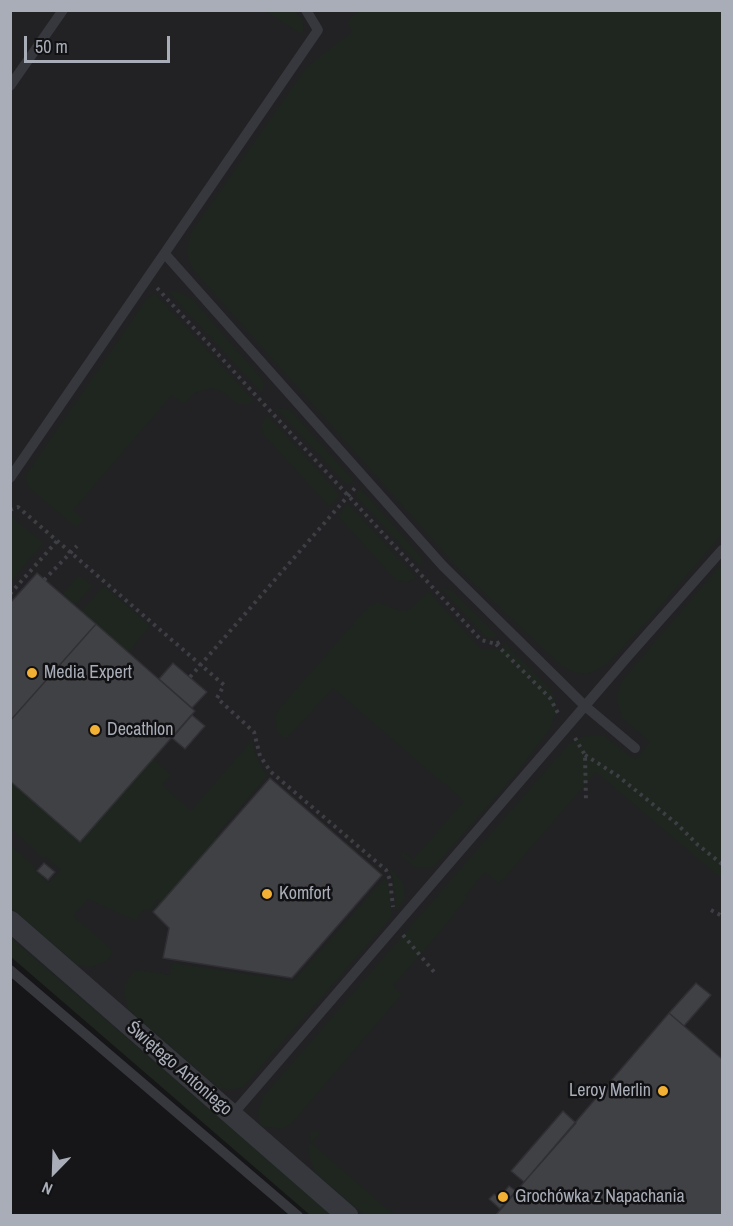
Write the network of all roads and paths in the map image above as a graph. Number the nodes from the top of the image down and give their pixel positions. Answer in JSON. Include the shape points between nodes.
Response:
{"nodes":[{"id":1,"x":63,"y":10,"type":"edge"},
{"id":2,"x":306,"y":10,"type":"edge"},
{"id":3,"x":10,"y":86,"type":"edge"},
{"id":4,"x":165,"y":254,"type":"junction"},
{"id":5,"x":148,"y":279,"type":"junction"},
{"id":6,"x":364,"y":477,"type":"junction"},
{"id":7,"x":10,"y":478,"type":"edge"},
{"id":8,"x":349,"y":495,"type":"junction"},
{"id":9,"x":10,"y":510,"type":"edge"},
{"id":10,"x":57,"y":541,"type":"junction"},
{"id":11,"x":77,"y":546,"type":"dead end"},
{"id":12,"x":723,"y":550,"type":"edge"},
{"id":13,"x":69,"y":552,"type":"junction"},
{"id":14,"x":44,"y":580,"type":"dead end"},
{"id":15,"x":10,"y":594,"type":"edge"},
{"id":16,"x":510,"y":633,"type":"junction"},
{"id":17,"x":201,"y":665,"type":"junction"},
{"id":18,"x":190,"y":677,"type":"dead end"},
{"id":19,"x":585,"y":706,"type":"junction"},
{"id":20,"x":634,"y":748,"type":"dead end"},
{"id":21,"x":585,"y":755,"type":"dead end"},
{"id":22,"x":723,"y":864,"type":"edge"},
{"id":23,"x":711,"y":910,"type":"dead end"},
{"id":24,"x":723,"y":916,"type":"edge"},
{"id":25,"x":10,"y":921,"type":"edge"},
{"id":26,"x":401,"y":921,"type":"junction"},
{"id":27,"x":10,"y":970,"type":"edge"},
{"id":28,"x":435,"y":973,"type":"dead end"},
{"id":29,"x":232,"y":1116,"type":"junction"},
{"id":30,"x":298,"y":1215,"type":"edge"},
{"id":31,"x":348,"y":1215,"type":"edge"}],
"edges":[{"from":1,"to":3,"type":"lane"},
{"from":2,"to":4,"type":"lane","via":[[318,30]]},
{"from":4,"to":5,"type":"lane"},
{"from":4,"to":6,"type":"lane"},
{"from":5,"to":7,"type":"lane"},
{"from":5,"to":8,"type":"path"},
{"from":6,"to":8,"type":"path"},
{"from":6,"to":16,"type":"lane","via":[[443,566]]},
{"from":8,"to":16,"type":"path","via":[[481,640],[496,644]]},
{"from":8,"to":17,"type":"path"},
{"from":9,"to":10,"type":"path","via":[[18,507]]},
{"from":10,"to":13,"type":"path"},
{"from":10,"to":15,"type":"path"},
{"from":11,"to":13,"type":"path"},
{"from":12,"to":19,"type":"lane"},
{"from":13,"to":14,"type":"path"},
{"from":13,"to":17,"type":"path"},
{"from":16,"to":19,"type":"lane"},
{"from":17,"to":18,"type":"path"},
{"from":17,"to":26,"type":"path","via":[[224,685],[217,698],[254,732],[260,756],[271,772],[386,870],[394,913]]},
{"from":19,"to":20,"type":"lane"},
{"from":19,"to":26,"type":"lane"},
{"from":21,"to":22,"type":"path","via":[[618,776]]},
{"from":23,"to":24,"type":"path"},
{"from":25,"to":29,"type":"street","name":"Świętego Antoniego"},
{"from":26,"to":28,"type":"path","via":[[404,937]]},
{"from":26,"to":29,"type":"lane"},
{"from":27,"to":30,"type":"lane"},
{"from":29,"to":31,"type":"street","name":"Świętego Antoniego"}]}
